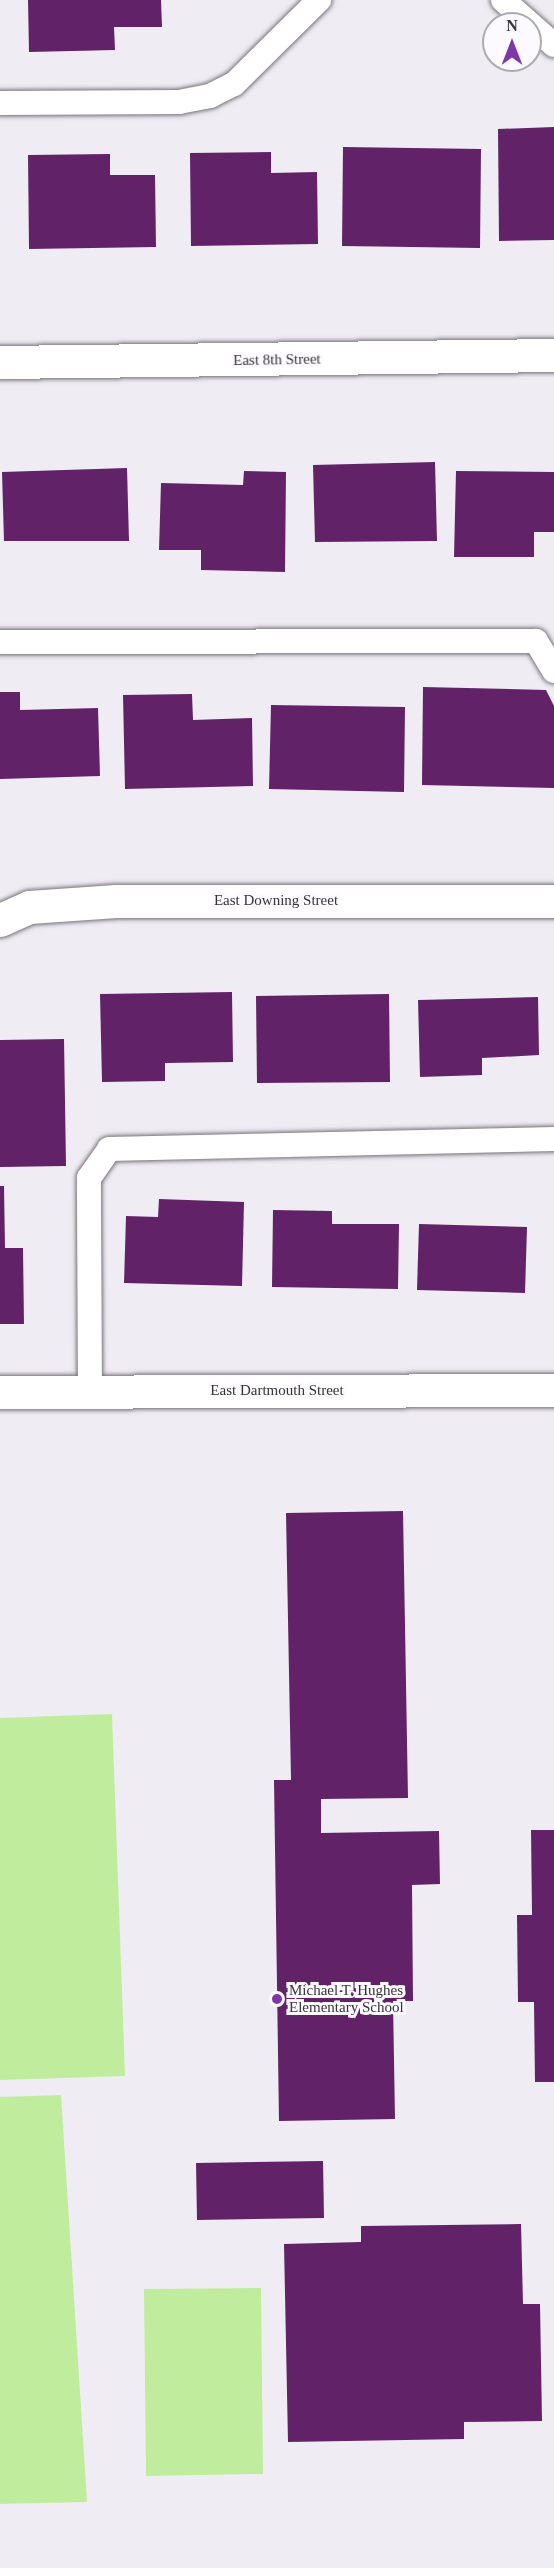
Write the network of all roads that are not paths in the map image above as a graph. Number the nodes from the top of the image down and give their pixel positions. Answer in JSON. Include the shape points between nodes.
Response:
{"nodes":[{"id":1,"x":320,"y":0,"type":"edge"},
{"id":2,"x":503,"y":0,"type":"edge"},
{"id":3,"x":554,"y":45,"type":"edge"},
{"id":4,"x":0,"y":103,"type":"edge"},
{"id":5,"x":554,"y":355,"type":"edge"},
{"id":6,"x":0,"y":362,"type":"edge"},
{"id":7,"x":0,"y":642,"type":"edge"},
{"id":8,"x":554,"y":671,"type":"edge"},
{"id":9,"x":554,"y":901,"type":"edge"},
{"id":10,"x":0,"y":920,"type":"edge"},
{"id":11,"x":554,"y":1139,"type":"edge"},
{"id":12,"x":554,"y":1390,"type":"edge"},
{"id":13,"x":0,"y":1392,"type":"edge"},
{"id":14,"x":90,"y":1392,"type":"junction"}],
"edges":[{"from":1,"to":4,"type":"lane","via":[[234,84],[210,96],[179,102]]},
{"from":2,"to":3,"type":"lane"},
{"from":5,"to":6,"type":"street","name":"East 8th Street"},
{"from":7,"to":8,"type":"lane","via":[[536,641]]},
{"from":9,"to":10,"type":"street","name":"East Downing Street","via":[[116,901],[29,907]]},
{"from":11,"to":14,"type":"lane","via":[[109,1149],[89,1178]]},
{"from":12,"to":14,"type":"street","name":"East Dartmouth Street"},
{"from":13,"to":14,"type":"street","name":"East Dartmouth Street"}]}
